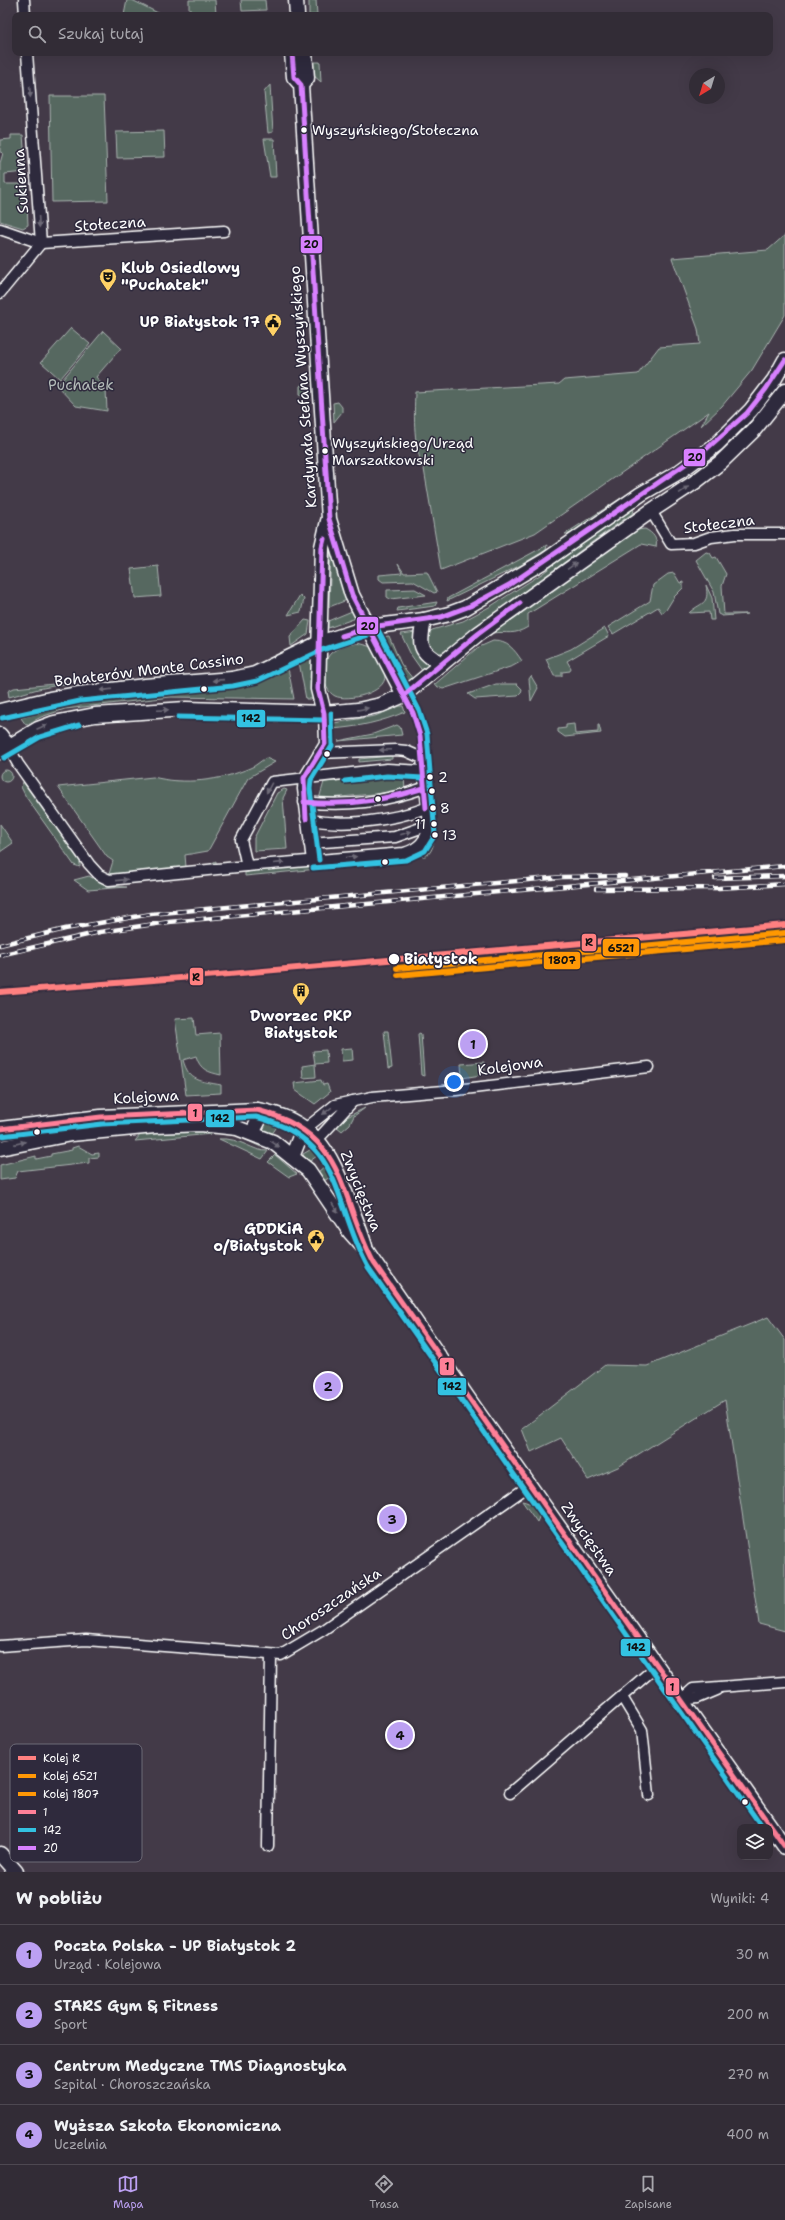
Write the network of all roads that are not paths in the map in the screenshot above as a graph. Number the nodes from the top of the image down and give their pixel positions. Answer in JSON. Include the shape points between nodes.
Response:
{"nodes":[{"id":1,"x":24,"y":0,"type":"edge"},
{"id":2,"x":296,"y":0,"type":"edge"},
{"id":3,"x":25,"y":12,"type":"edge"},
{"id":4,"x":296,"y":12,"type":"edge"},
{"id":5,"x":27,"y":56,"type":"edge"},
{"id":6,"x":292,"y":56,"type":"edge"},
{"id":7,"x":305,"y":56,"type":"edge"},
{"id":8,"x":301,"y":84,"type":"junction"},
{"id":9,"x":0,"y":229,"type":"edge"},
{"id":10,"x":224,"y":231,"type":"dead end"},
{"id":11,"x":41,"y":243,"type":"junction"},
{"id":12,"x":0,"y":293,"type":"edge"},
{"id":13,"x":785,"y":360,"type":"edge"},
{"id":14,"x":785,"y":391,"type":"edge"},
{"id":15,"x":641,"y":494,"type":"junction"},
{"id":16,"x":651,"y":511,"type":"junction"},
{"id":17,"x":329,"y":519,"type":"junction"},
{"id":18,"x":785,"y":534,"type":"edge"},
{"id":19,"x":424,"y":620,"type":"junction"},
{"id":20,"x":369,"y":627,"type":"junction"},
{"id":21,"x":319,"y":643,"type":"junction"},
{"id":22,"x":442,"y":664,"type":"junction"},
{"id":23,"x":404,"y":695,"type":"junction"},
{"id":24,"x":0,"y":711,"type":"edge"},
{"id":25,"x":324,"y":713,"type":"junction"},
{"id":26,"x":3,"y":745,"type":"edge"},
{"id":27,"x":319,"y":753,"type":"junction"},
{"id":28,"x":423,"y":771,"type":"junction"},
{"id":29,"x":304,"y":778,"type":"junction"},
{"id":30,"x":424,"y":788,"type":"junction"},
{"id":31,"x":304,"y":802,"type":"junction"},
{"id":32,"x":426,"y":808,"type":"junction"},
{"id":33,"x":306,"y":819,"type":"junction"},
{"id":34,"x":428,"y":825,"type":"junction"},
{"id":35,"x":309,"y":843,"type":"junction"},
{"id":36,"x":312,"y":861,"type":"junction"},
{"id":37,"x":247,"y":866,"type":"junction"},
{"id":38,"x":649,"y":1067,"type":"dead end"},
{"id":39,"x":352,"y":1101,"type":"junction"},
{"id":40,"x":257,"y":1110,"type":"junction"},
{"id":41,"x":1,"y":1129,"type":"edge"},
{"id":42,"x":305,"y":1129,"type":"junction"},
{"id":43,"x":252,"y":1132,"type":"junction"},
{"id":44,"x":317,"y":1140,"type":"junction"},
{"id":45,"x":0,"y":1148,"type":"edge"},
{"id":46,"x":292,"y":1157,"type":"junction"},
{"id":47,"x":341,"y":1180,"type":"junction"},
{"id":48,"x":322,"y":1188,"type":"junction"},
{"id":49,"x":366,"y":1250,"type":"junction"},
{"id":50,"x":530,"y":1485,"type":"junction"},
{"id":51,"x":0,"y":1646,"type":"edge"},
{"id":52,"x":271,"y":1655,"type":"junction"},
{"id":53,"x":657,"y":1666,"type":"junction"},
{"id":54,"x":785,"y":1682,"type":"edge"},
{"id":55,"x":622,"y":1697,"type":"junction"},
{"id":56,"x":681,"y":1700,"type":"junction"},
{"id":57,"x":510,"y":1793,"type":"dead end"},
{"id":58,"x":649,"y":1794,"type":"dead end"},
{"id":59,"x":268,"y":1846,"type":"dead end"},
{"id":60,"x":785,"y":1847,"type":"edge"},
{"id":61,"x":0,"y":1854,"type":"edge"},
{"id":62,"x":16,"y":1872,"type":"edge"}],
"edges":[{"from":1,"to":3,"type":"street"},
{"from":2,"to":4,"type":"street"},
{"from":5,"to":11,"type":"street","name":"Sukienna","one_way":true},
{"from":6,"to":8,"type":"street","name":"Kardynała Stefana Wyszyńskiego","via":[[294,77]]},
{"from":7,"to":8,"type":"street","name":"Kardynała Stefana Wyszyńskiego","via":[[307,78]]},
{"from":8,"to":17,"type":"street","name":"Kardynała Stefana Wyszyńskiego"},
{"from":9,"to":11,"type":"street","name":"Stołeczna"},
{"from":10,"to":11,"type":"street","name":"Stołeczna"},
{"from":11,"to":12,"type":"street"},
{"from":13,"to":15,"type":"street","via":[[774,380],[751,410],[716,444],[679,472]]},
{"from":16,"to":14,"type":"street","one_way":true,"via":[[722,462],[754,430]]},
{"from":15,"to":16,"type":"street"},
{"from":15,"to":19,"type":"street","via":[[546,560],[482,600],[450,614]]},
{"from":16,"to":18,"type":"street","name":"Stołeczna","via":[[671,544],[694,543],[711,537],[736,534]]},
{"from":22,"to":16,"type":"street","one_way":true,"via":[[478,634]]},
{"from":17,"to":20,"type":"street","name":"Kardynała Stefana Wyszyńskiego","via":[[346,580]]},
{"from":17,"to":21,"type":"street","name":"Kardynała Stefana Wyszyńskiego","via":[[322,547]]},
{"from":19,"to":20,"type":"street"},
{"from":19,"to":22,"type":"street","via":[[420,639],[421,649],[428,657]]},
{"from":20,"to":21,"type":"street","name":"Bohaterów Monte Cassino"},
{"from":20,"to":23,"type":"street","name":"Kardynała Stefana Wyszyńskiego"},
{"from":21,"to":24,"type":"street","name":"Bohaterów Monte Cassino","one_way":true,"via":[[256,674],[232,679],[145,686],[50,698]]},
{"from":21,"to":25,"type":"street","name":"Kardynała Stefana Wyszyńskiego","via":[[318,689]]},
{"from":22,"to":23,"type":"street"},
{"from":25,"to":23,"type":"street","one_way":true,"via":[[381,705]]},
{"from":26,"to":25,"type":"street","one_way":true,"via":[[54,722],[124,712],[186,709]]},
{"from":25,"to":27,"type":"street","via":[[325,744]]},
{"from":26,"to":37,"type":"street","one_way":true,"via":[[89,864],[103,878],[116,881]]},
{"from":28,"to":27,"type":"street","one_way":true,"via":[[422,758],[406,751]]},
{"from":27,"to":29,"type":"street"},
{"from":28,"to":29,"type":"street","via":[[387,769]]},
{"from":28,"to":30,"type":"street"},
{"from":29,"to":31,"type":"street"},
{"from":29,"to":37,"type":"street","one_way":true,"via":[[272,782],[241,840]]},
{"from":30,"to":31,"type":"street","via":[[399,797],[371,801],[333,805]]},
{"from":30,"to":32,"type":"street"},
{"from":31,"to":33,"type":"street"},
{"from":32,"to":33,"type":"street","via":[[402,816],[354,821]]},
{"from":32,"to":34,"type":"street"},
{"from":33,"to":35,"type":"street"},
{"from":35,"to":34,"type":"street","one_way":true,"via":[[395,837]]},
{"from":36,"to":34,"type":"street","one_way":true,"via":[[413,851],[424,840],[428,833]]},
{"from":35,"to":36,"type":"street"},
{"from":37,"to":36,"type":"street","one_way":true},
{"from":38,"to":39,"type":"street","name":"Kolejowa"},
{"from":39,"to":42,"type":"street","name":"Kolejowa","one_way":true,"via":[[336,1105]]},
{"from":39,"to":44,"type":"street"},
{"from":40,"to":41,"type":"street","name":"Kolejowa","via":[[101,1117]]},
{"from":40,"to":42,"type":"street","name":"Kolejowa","via":[[274,1113]]},
{"from":40,"to":43,"type":"street","via":[[258,1122]]},
{"from":42,"to":44,"type":"street","name":"Zwycięstwa"},
{"from":42,"to":46,"type":"street"},
{"from":45,"to":43,"type":"street","name":"Kolejowa","one_way":true,"via":[[71,1134],[155,1126],[219,1125]]},
{"from":43,"to":46,"type":"street","name":"Kolejowa","one_way":true,"via":[[273,1142]]},
{"from":44,"to":46,"type":"street"},
{"from":44,"to":47,"type":"street","name":"Zwycięstwa","via":[[331,1158]]},
{"from":46,"to":48,"type":"street","name":"Zwycięstwa","via":[[308,1170]]},
{"from":47,"to":48,"type":"street","via":[[330,1182]]},
{"from":47,"to":49,"type":"street","name":"Zwycięstwa"},
{"from":48,"to":49,"type":"street","name":"Zwycięstwa","one_way":true,"via":[[350,1232]]},
{"from":49,"to":50,"type":"street","name":"Zwycięstwa"},
{"from":50,"to":52,"type":"street","name":"Choroszczańska","via":[[291,1651]]},
{"from":50,"to":53,"type":"street","name":"Zwycięstwa"},
{"from":51,"to":52,"type":"street","name":"Choroszczańska","via":[[86,1640]]},
{"from":52,"to":59,"type":"street"},
{"from":53,"to":55,"type":"street"},
{"from":53,"to":56,"type":"street","name":"Zwycięstwa"},
{"from":54,"to":56,"type":"street","via":[[693,1689]]},
{"from":55,"to":57,"type":"street"},
{"from":55,"to":58,"type":"street","via":[[642,1730]]},
{"from":56,"to":60,"type":"street","name":"Zwycięstwa"},
{"from":61,"to":62,"type":"street"}]}
